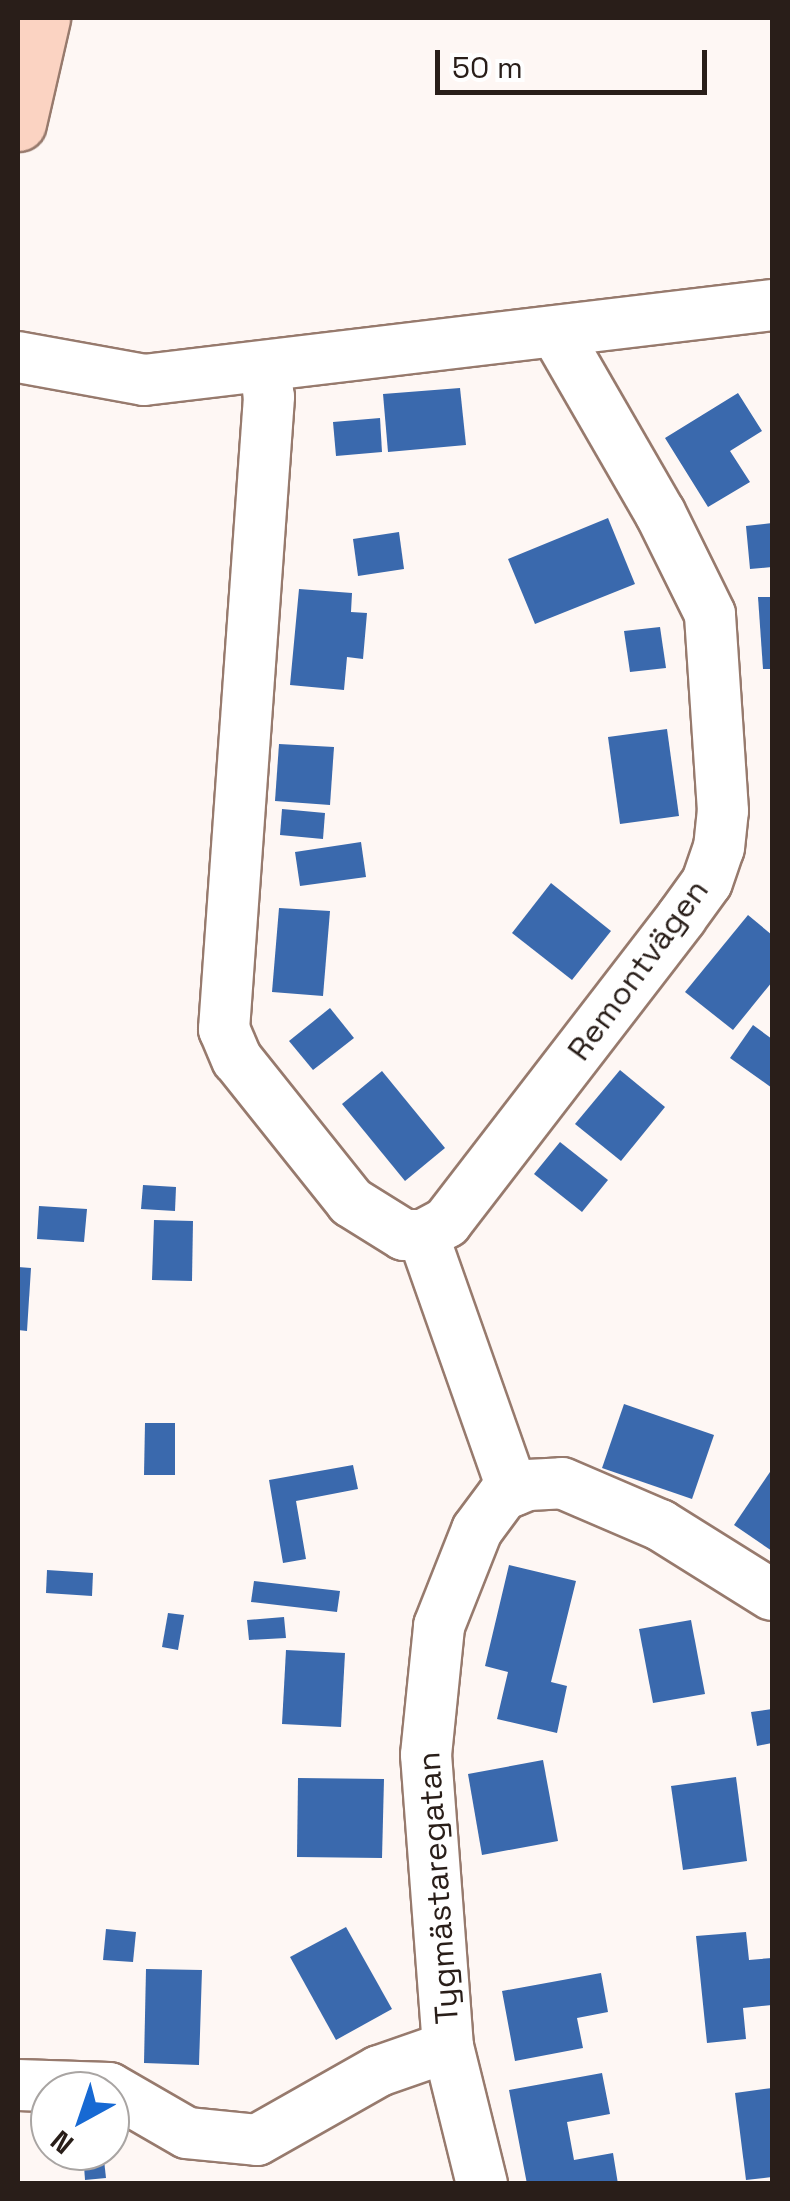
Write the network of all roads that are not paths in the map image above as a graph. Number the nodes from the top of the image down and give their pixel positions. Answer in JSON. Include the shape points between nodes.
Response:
{"nodes":[{"id":1,"x":33,"y":21,"type":"edge"},
{"id":2,"x":18,"y":123,"type":"edge"},
{"id":3,"x":772,"y":305,"type":"edge"},
{"id":4,"x":556,"y":333,"type":"junction"},
{"id":5,"x":18,"y":357,"type":"edge"},
{"id":6,"x":265,"y":366,"type":"junction"},
{"id":7,"x":423,"y":1235,"type":"junction"},
{"id":8,"x":513,"y":1491,"type":"junction"},
{"id":9,"x":772,"y":1595,"type":"edge"},
{"id":10,"x":448,"y":2047,"type":"junction"},
{"id":11,"x":18,"y":2085,"type":"edge"},
{"id":12,"x":482,"y":2184,"type":"edge"}],
"edges":[{"from":1,"to":2,"type":"main road"},
{"from":3,"to":4,"type":"street"},
{"from":4,"to":6,"type":"street"},
{"from":4,"to":7,"type":"street","name":"Remontvägen","via":[[680,548],[710,614],[723,811],[719,848],[681,918],[447,1222]]},
{"from":5,"to":6,"type":"street","via":[[144,380]]},
{"from":6,"to":7,"type":"street","via":[[224,1029],[238,1059],[351,1202],[404,1236]]},
{"from":7,"to":8,"type":"street"},
{"from":8,"to":9,"type":"street","via":[[562,1483],[660,1526]]},
{"from":8,"to":10,"type":"street","name":"Tygmästaregatan","via":[[477,1530],[457,1573],[432,1676],[428,1810]]},
{"from":10,"to":11,"type":"street","via":[[379,2071],[257,2140],[187,2132],[108,2088]]},
{"from":10,"to":12,"type":"street","name":"Tygmästaregatan"}]}
